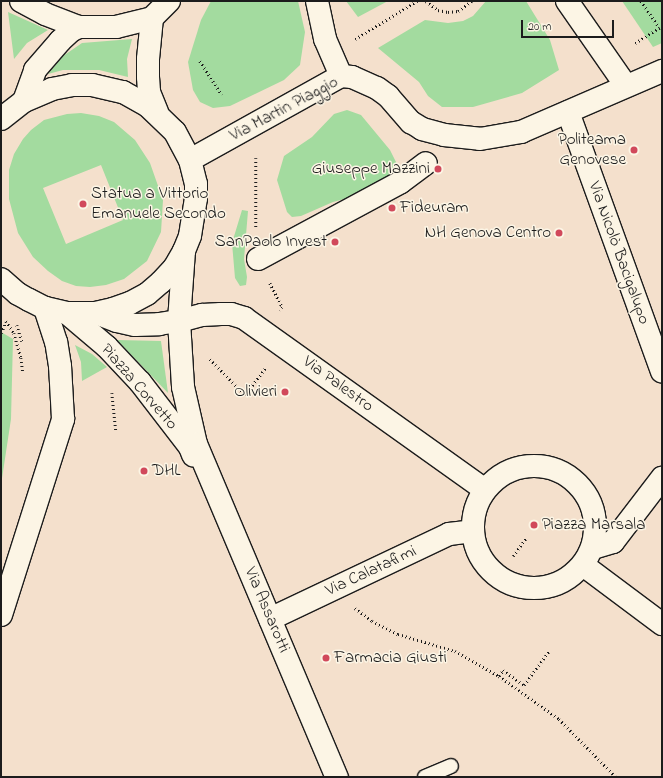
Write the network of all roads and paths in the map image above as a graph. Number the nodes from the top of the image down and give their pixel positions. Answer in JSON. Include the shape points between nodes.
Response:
{"nodes":[{"id":1,"x":21,"y":1,"type":"edge"},
{"id":2,"x":169,"y":1,"type":"edge"},
{"id":3,"x":317,"y":1,"type":"edge"},
{"id":4,"x":418,"y":1,"type":"edge"},
{"id":5,"x":426,"y":1,"type":"edge"},
{"id":6,"x":472,"y":1,"type":"edge"},
{"id":7,"x":567,"y":1,"type":"edge"},
{"id":8,"x":641,"y":1,"type":"edge"},
{"id":9,"x":152,"y":18,"type":"junction"},
{"id":10,"x":79,"y":27,"type":"junction"},
{"id":11,"x":661,"y":27,"type":"edge"},
{"id":12,"x":352,"y":40,"type":"dead end"},
{"id":13,"x":635,"y":43,"type":"dead end"},
{"id":14,"x":200,"y":61,"type":"dead end"},
{"id":15,"x":662,"y":71,"type":"edge"},
{"id":16,"x":341,"y":76,"type":"junction"},
{"id":17,"x":626,"y":86,"type":"junction"},
{"id":18,"x":222,"y":95,"type":"dead end"},
{"id":19,"x":24,"y":101,"type":"junction"},
{"id":20,"x":157,"y":112,"type":"junction"},
{"id":21,"x":568,"y":112,"type":"junction"},
{"id":22,"x":2,"y":113,"type":"edge"},
{"id":23,"x":256,"y":158,"type":"dead end"},
{"id":24,"x":190,"y":160,"type":"junction"},
{"id":25,"x":426,"y":163,"type":"dead end"},
{"id":26,"x":184,"y":252,"type":"junction"},
{"id":27,"x":258,"y":259,"type":"joint"},
{"id":28,"x":1,"y":280,"type":"edge"},
{"id":29,"x":45,"y":308,"type":"junction"},
{"id":30,"x":67,"y":313,"type":"junction"},
{"id":31,"x":96,"y":313,"type":"junction"},
{"id":32,"x":16,"y":321,"type":"dead end"},
{"id":33,"x":179,"y":321,"type":"junction"},
{"id":34,"x":1,"y":333,"type":"edge"},
{"id":35,"x":22,"y":341,"type":"dead end"},
{"id":36,"x":208,"y":357,"type":"dead end"},
{"id":37,"x":662,"y":371,"type":"edge"},
{"id":38,"x":23,"y":372,"type":"dead end"},
{"id":39,"x":112,"y":388,"type":"dead end"},
{"id":40,"x":245,"y":395,"type":"dead end"},
{"id":41,"x":116,"y":432,"type":"dead end"},
{"id":42,"x":193,"y":445,"type":"junction"},
{"id":43,"x":656,"y":485,"type":"edge"},
{"id":44,"x":485,"y":490,"type":"junction"},
{"id":45,"x":473,"y":530,"type":"junction"},
{"id":46,"x":526,"y":538,"type":"dead end"},
{"id":47,"x":513,"y":556,"type":"dead end"},
{"id":48,"x":588,"y":556,"type":"junction"},
{"id":49,"x":350,"y":604,"type":"dead end"},
{"id":50,"x":1,"y":615,"type":"edge"},
{"id":51,"x":270,"y":619,"type":"junction"},
{"id":52,"x":662,"y":624,"type":"edge"},
{"id":53,"x":549,"y":651,"type":"dead end"},
{"id":54,"x":499,"y":676,"type":"junction"},
{"id":55,"x":451,"y":766,"type":"dead end"},
{"id":56,"x":329,"y":777,"type":"edge"},
{"id":57,"x":337,"y":777,"type":"edge"},
{"id":58,"x":426,"y":777,"type":"edge"},
{"id":59,"x":616,"y":777,"type":"edge"}],
"edges":[{"from":1,"to":10,"type":"street"},
{"from":2,"to":9,"type":"street"},
{"from":3,"to":16,"type":"street","via":[[325,39]]},
{"from":4,"to":12,"type":"path"},
{"from":5,"to":6,"type":"path","via":[[438,10],[448,12],[458,11]]},
{"from":7,"to":17,"type":"street"},
{"from":8,"to":11,"type":"path"},
{"from":9,"to":10,"type":"street","via":[[116,27]]},
{"from":9,"to":20,"type":"street","name":"Piazza Corvetto","via":[[148,77],[149,92]]},
{"from":10,"to":19,"type":"street","via":[[60,41],[35,70]]},
{"from":11,"to":13,"type":"path"},
{"from":14,"to":18,"type":"path"},
{"from":15,"to":17,"type":"street","name":"Via Martin Piaggio"},
{"from":16,"to":21,"type":"street","name":"Via Martin Piaggio","via":[[352,77],[377,88],[388,96],[411,122],[422,129],[444,135],[480,138],[521,132]]},
{"from":16,"to":24,"type":"street","name":"Via Martin Piaggio"},
{"from":17,"to":21,"type":"street","name":"Via Martin Piaggio"},
{"from":19,"to":20,"type":"street","name":"Piazza Corvetto","via":[[52,89],[92,85],[123,92]]},
{"from":19,"to":22,"type":"street","name":"Piazza Corvetto"},
{"from":20,"to":24,"type":"street","name":"Piazza Corvetto","via":[[175,132]]},
{"from":21,"to":37,"type":"street","name":"Via Nicolò Bacigalupo"},
{"from":23,"to":27,"type":"path"},
{"from":24,"to":26,"type":"street","name":"Piazza Corvetto","via":[[196,184],[196,198],[194,223]]},
{"from":25,"to":27,"type":"street","via":[[401,182]]},
{"from":26,"to":31,"type":"street","name":"Piazza Corvetto","via":[[162,282],[147,294],[114,309]]},
{"from":26,"to":33,"type":"street","name":"Piazza Corvetto"},
{"from":28,"to":29,"type":"street","name":"Piazza Corvetto","via":[[18,294]]},
{"from":29,"to":30,"type":"street","name":"Piazza Corvetto"},
{"from":29,"to":50,"type":"street","via":[[56,342],[60,366],[63,418]]},
{"from":30,"to":31,"type":"street","name":"Piazza Corvetto"},
{"from":30,"to":42,"type":"street","name":"Piazza Corvetto","via":[[107,347]]},
{"from":31,"to":33,"type":"street","name":"Piazza Corvetto","via":[[118,322],[135,325]]},
{"from":32,"to":35,"type":"path"},
{"from":33,"to":42,"type":"street","name":"Piazza Corvetto","via":[[183,387]]},
{"from":33,"to":44,"type":"street","name":"Via Palestro","via":[[202,315],[221,314],[244,318]]},
{"from":34,"to":38,"type":"path","via":[[6,321],[14,333]]},
{"from":36,"to":40,"type":"path"},
{"from":39,"to":41,"type":"path"},
{"from":42,"to":51,"type":"street","name":"Via Assarotti"},
{"from":42,"to":56,"type":"street","name":"Via Assarotti"},
{"from":43,"to":48,"type":"street","via":[[612,542]]},
{"from":44,"to":45,"type":"street","via":[[476,509]]},
{"from":44,"to":48,"type":"street","via":[[499,477],[516,468],[535,466],[555,469],[572,478],[585,492],[593,509],[596,528]]},
{"from":45,"to":48,"type":"street","via":[[478,551],[489,569],[506,582],[526,589],[547,588],[566,580]]},
{"from":45,"to":51,"type":"street","name":"Via Calatafimi","via":[[449,534]]},
{"from":46,"to":47,"type":"path"},
{"from":48,"to":52,"type":"street"},
{"from":49,"to":54,"type":"path","via":[[372,621],[398,634],[455,651]]},
{"from":51,"to":57,"type":"street","name":"Via Assarotti"},
{"from":53,"to":54,"type":"path","via":[[524,685],[503,670]]},
{"from":54,"to":59,"type":"path","via":[[560,719]]},
{"from":55,"to":58,"type":"lane"}]}
